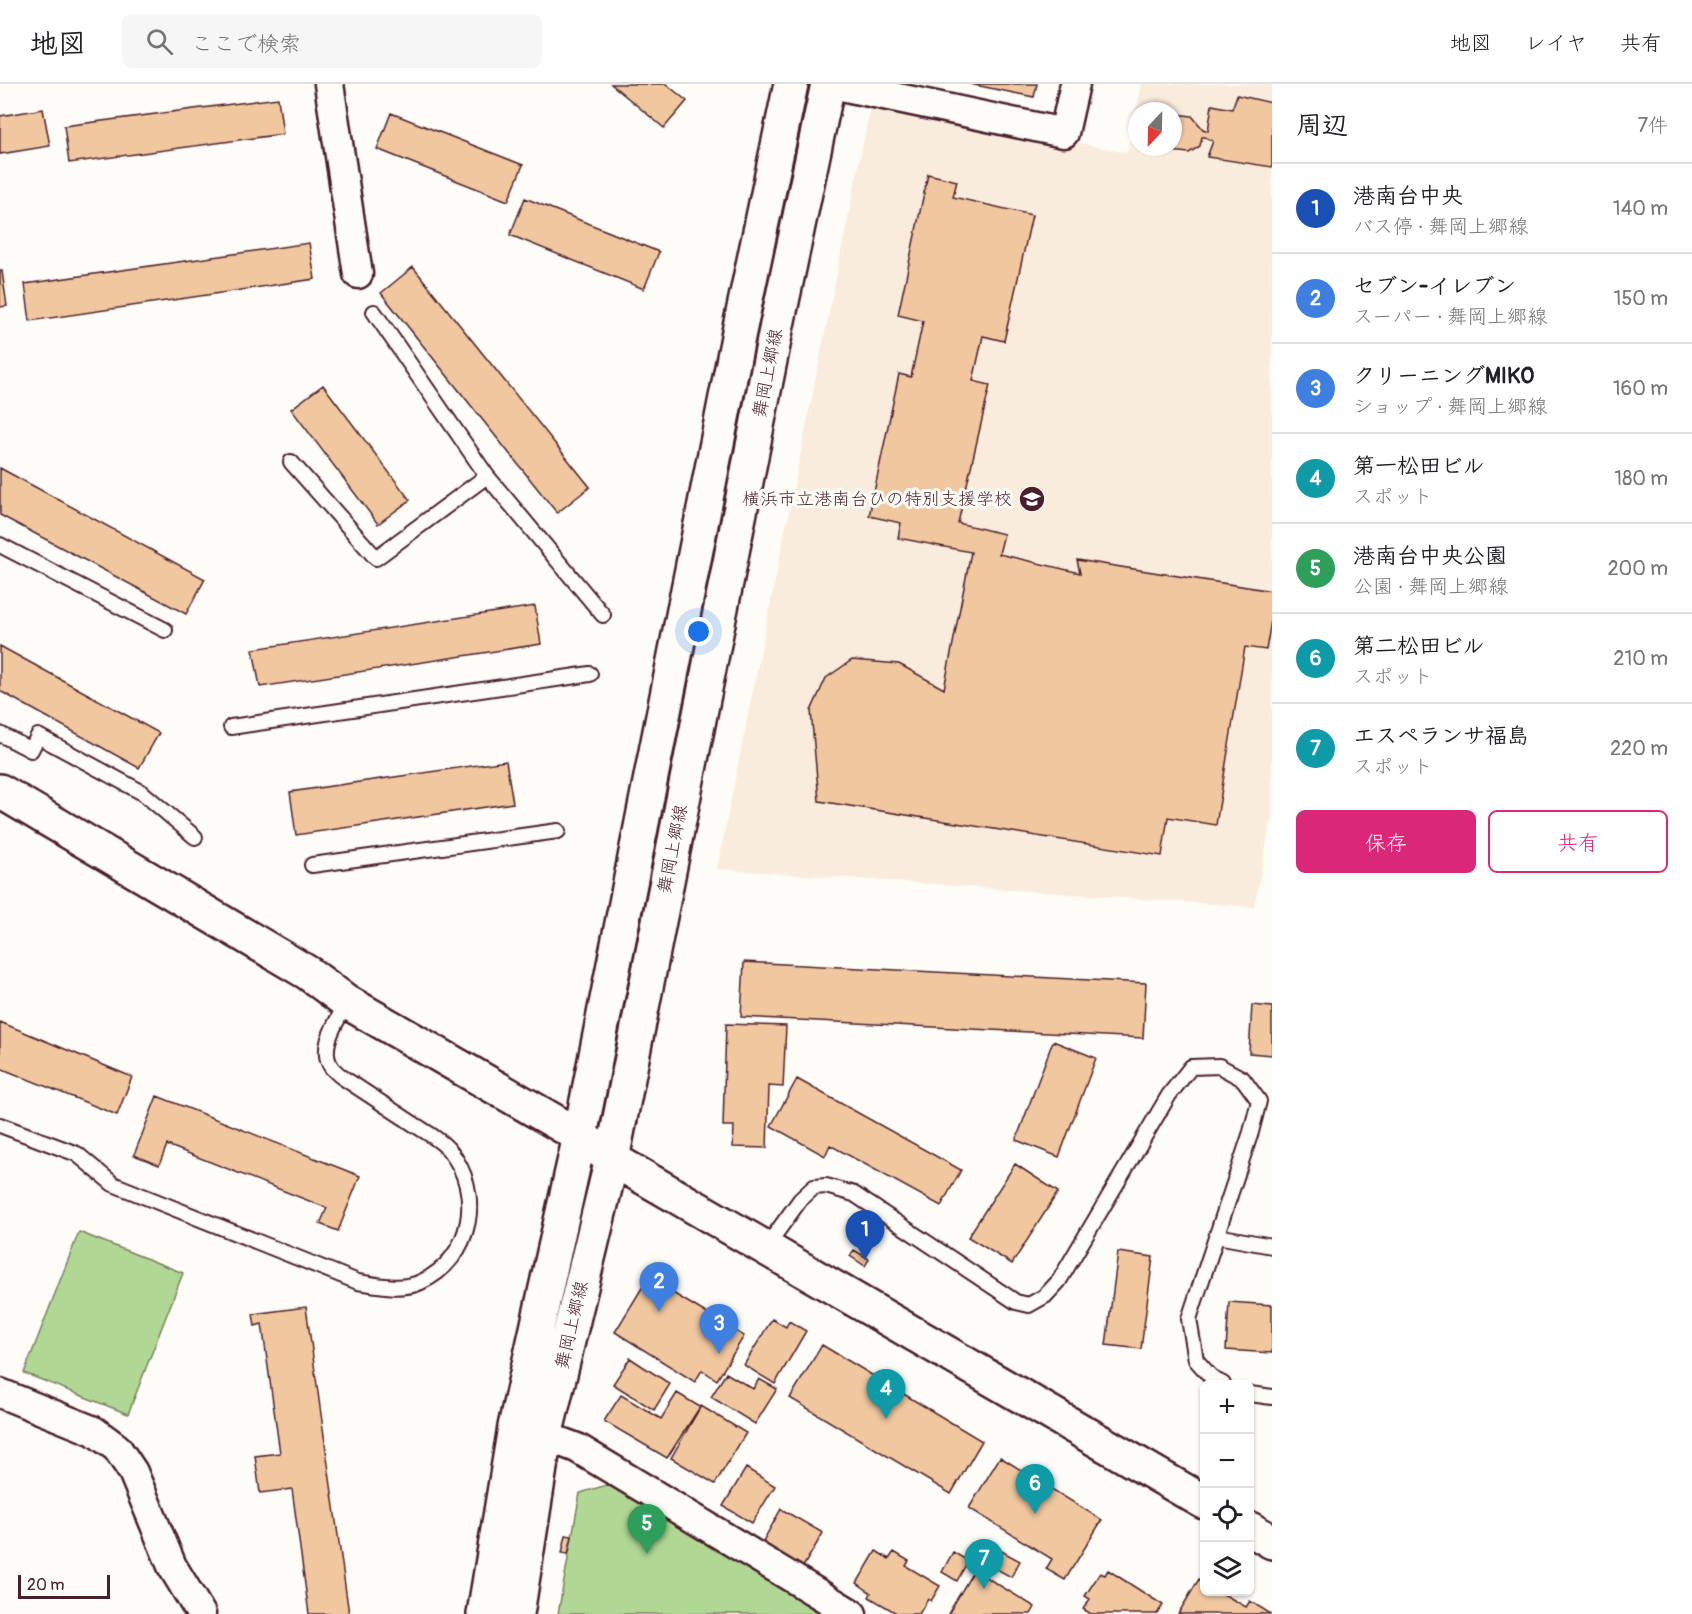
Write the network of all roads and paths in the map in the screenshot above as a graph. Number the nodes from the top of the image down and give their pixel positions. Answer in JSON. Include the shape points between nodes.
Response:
{"nodes":[{"id":1,"x":329,"y":84,"type":"edge"},
{"id":2,"x":791,"y":84,"type":"edge"},
{"id":3,"x":830,"y":84,"type":"edge"},
{"id":4,"x":1075,"y":84,"type":"edge"},
{"id":5,"x":358,"y":274,"type":"dead end"},
{"id":6,"x":374,"y":312,"type":"dead end"},
{"id":7,"x":291,"y":462,"type":"dead end"},
{"id":8,"x":487,"y":476,"type":"junction"},
{"id":9,"x":0,"y":545,"type":"edge"},
{"id":10,"x":603,"y":615,"type":"dead end"},
{"id":11,"x":165,"y":630,"type":"dead end"},
{"id":12,"x":590,"y":674,"type":"dead end"},
{"id":13,"x":231,"y":727,"type":"dead end"},
{"id":14,"x":0,"y":734,"type":"edge"},
{"id":15,"x":0,"y":791,"type":"edge"},
{"id":16,"x":558,"y":831,"type":"dead end"},
{"id":17,"x":195,"y":837,"type":"dead end"},
{"id":18,"x":312,"y":865,"type":"dead end"},
{"id":19,"x":347,"y":1002,"type":"junction"},
{"id":20,"x":1266,"y":1102,"type":"edge"},
{"id":21,"x":0,"y":1125,"type":"edge"},
{"id":22,"x":580,"y":1136,"type":"junction"},
{"id":23,"x":612,"y":1159,"type":"junction"},
{"id":24,"x":1217,"y":1236,"type":"junction"},
{"id":25,"x":1272,"y":1246,"type":"edge"},
{"id":26,"x":766,"y":1247,"type":"junction"},
{"id":27,"x":1215,"y":1380,"type":"edge"},
{"id":28,"x":0,"y":1393,"type":"edge"},
{"id":29,"x":1254,"y":1395,"type":"edge"},
{"id":30,"x":1272,"y":1398,"type":"edge"},
{"id":31,"x":530,"y":1432,"type":"junction"},
{"id":32,"x":1200,"y":1500,"type":"edge"},
{"id":33,"x":1254,"y":1531,"type":"edge"},
{"id":34,"x":1272,"y":1542,"type":"edge"},
{"id":35,"x":201,"y":1614,"type":"edge"},
{"id":36,"x":484,"y":1614,"type":"edge"},
{"id":37,"x":518,"y":1614,"type":"edge"},
{"id":38,"x":852,"y":1614,"type":"edge"}],
"edges":[{"from":1,"to":5,"type":"street"},
{"from":2,"to":22,"type":"street","name":"舞岡上郷線"},
{"from":3,"to":4,"type":"street","via":[[1064,133]]},
{"from":3,"to":23,"type":"street","name":"舞岡上郷線","via":[[774,337]]},
{"from":6,"to":8,"type":"lane"},
{"from":7,"to":8,"type":"lane","via":[[376,558]]},
{"from":8,"to":10,"type":"lane"},
{"from":9,"to":11,"type":"lane"},
{"from":12,"to":13,"type":"lane"},
{"from":14,"to":17,"type":"lane","via":[[31,750],[38,736],[143,793]]},
{"from":15,"to":19,"type":"street","via":[[308,973]]},
{"from":16,"to":18,"type":"lane"},
{"from":19,"to":21,"type":"lane","via":[[328,1041],[332,1068],[448,1148],[460,1167],[469,1194],[470,1217],[453,1258],[420,1282],[399,1287],[358,1282],[113,1184],[77,1154]]},
{"from":19,"to":22,"type":"street"},
{"from":20,"to":24,"type":"lane","via":[[1251,1132]]},
{"from":20,"to":26,"type":"lane","via":[[1243,1079],[1219,1066],[1191,1067],[1168,1095],[1059,1281],[1029,1305],[1016,1302],[854,1194],[826,1186],[814,1187],[800,1200]]},
{"from":22,"to":23,"type":"street"},
{"from":22,"to":31,"type":"street","name":"舞岡上郷線"},
{"from":23,"to":26,"type":"street"},
{"from":23,"to":31,"type":"street","name":"舞岡上郷線"},
{"from":24,"to":25,"type":"lane"},
{"from":24,"to":27,"type":"lane","via":[[1190,1319],[1196,1360]]},
{"from":26,"to":32,"type":"street"},
{"from":28,"to":35,"type":"street","via":[[94,1431],[117,1448],[133,1472],[171,1566]]},
{"from":29,"to":30,"type":"lane"},
{"from":31,"to":36,"type":"street","name":"舞岡上郷線"},
{"from":31,"to":37,"type":"street","name":"舞岡上郷線"},
{"from":31,"to":38,"type":"street","via":[[577,1448]]},
{"from":33,"to":34,"type":"street"}]}
